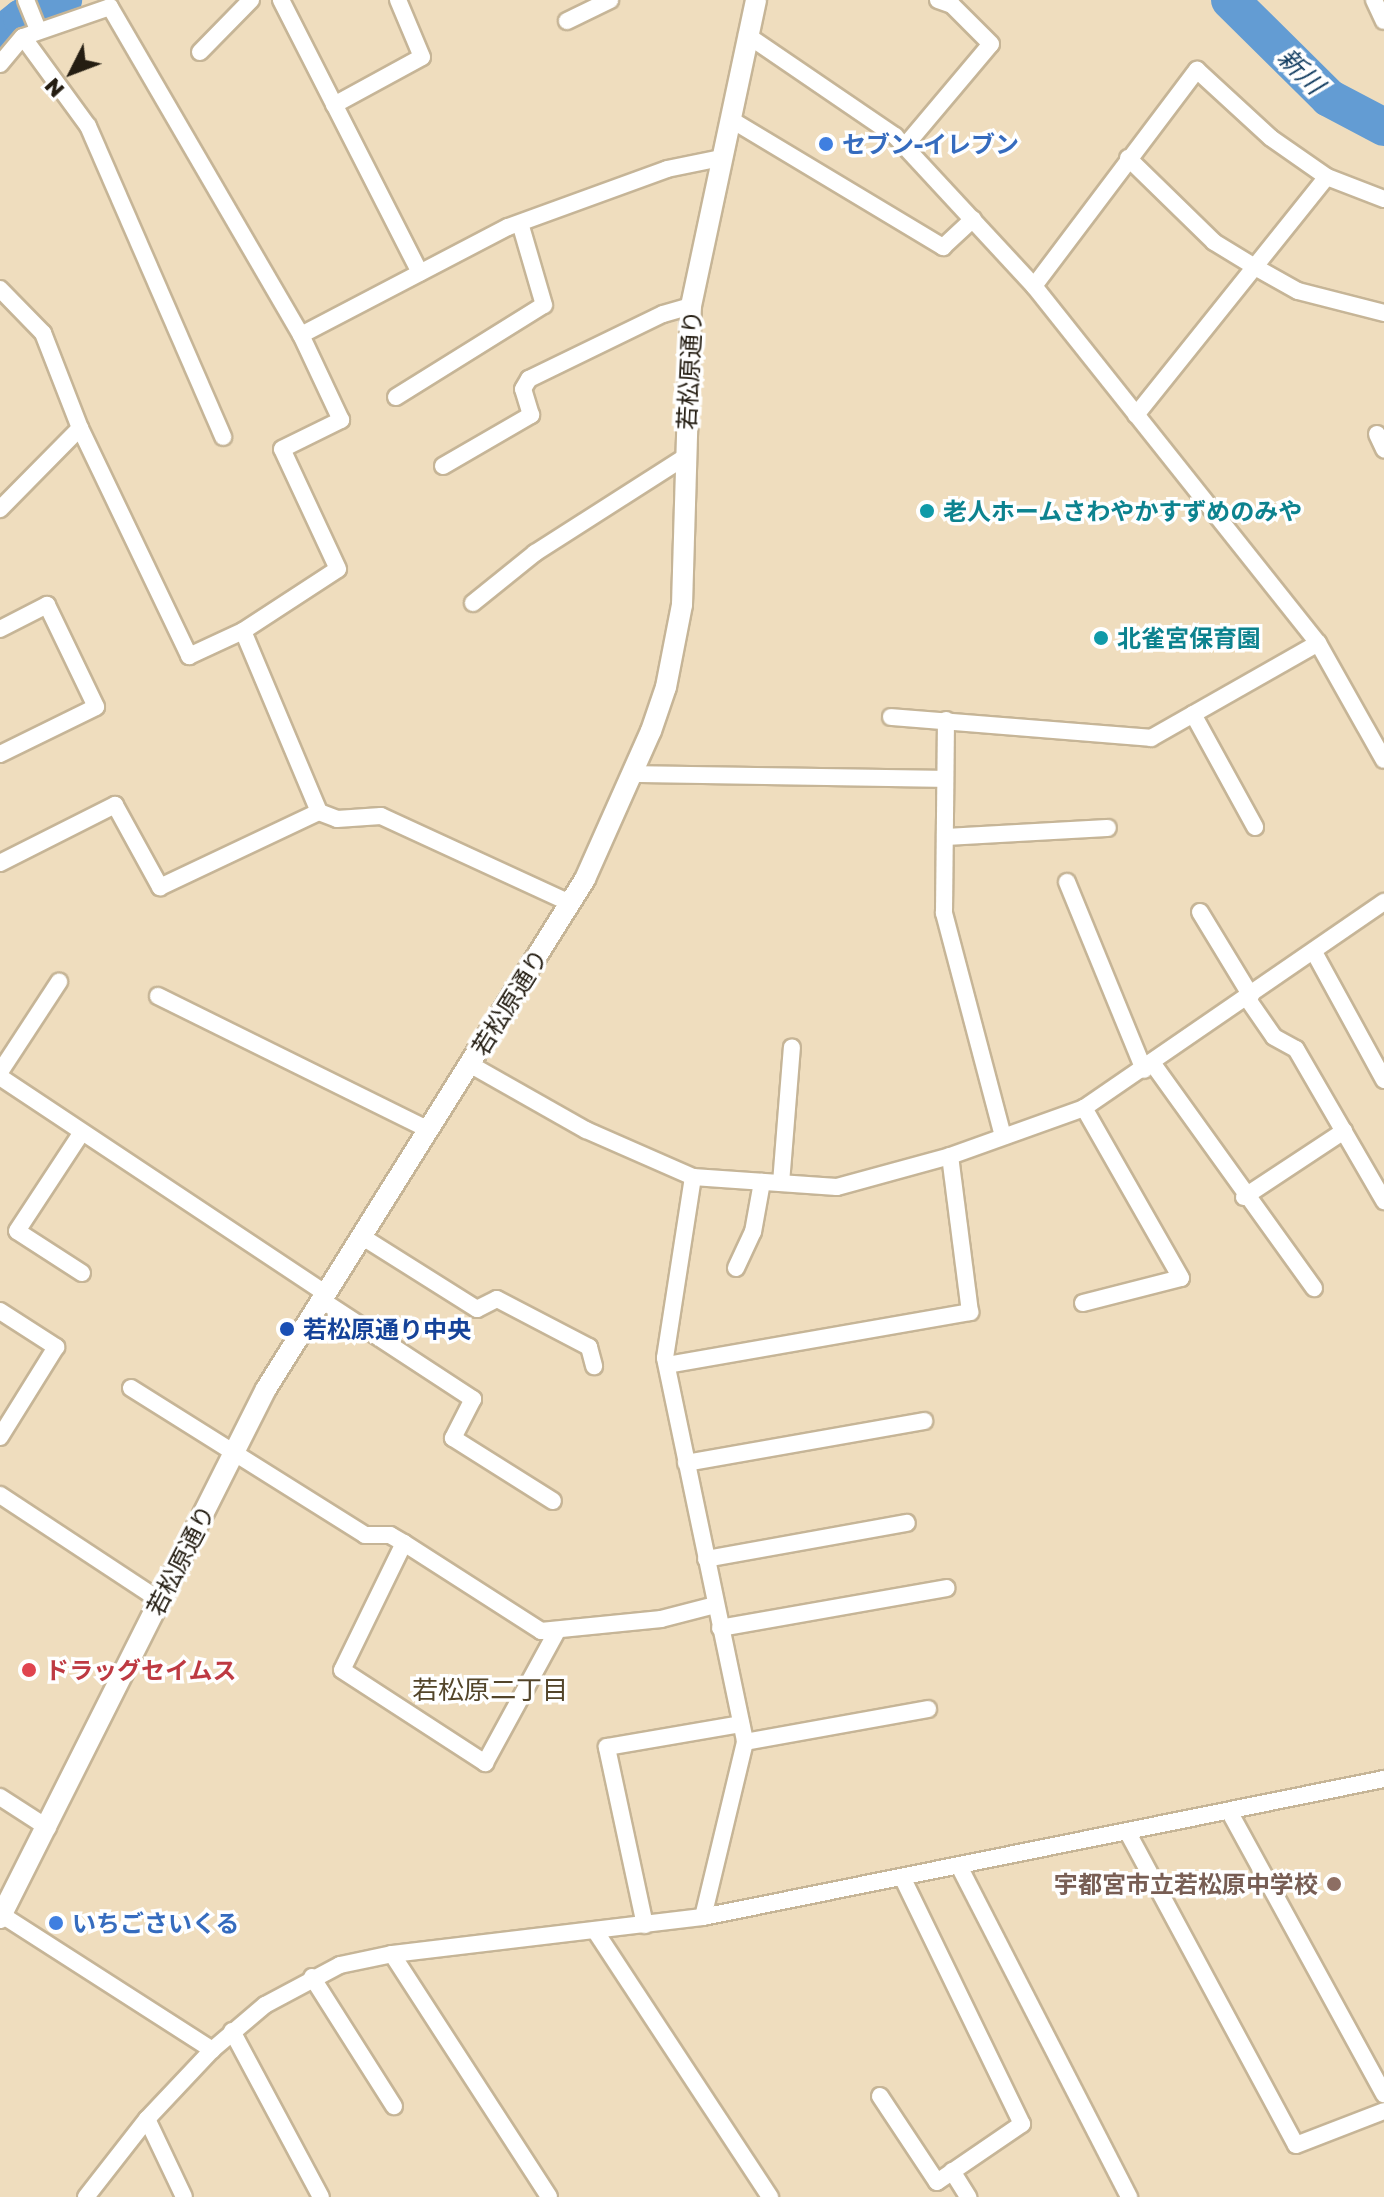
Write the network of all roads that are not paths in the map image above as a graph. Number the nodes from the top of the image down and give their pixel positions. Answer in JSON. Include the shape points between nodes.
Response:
{"nodes":[{"id":1,"x":26,"y":0,"type":"edge"},
{"id":2,"x":251,"y":0,"type":"edge"},
{"id":3,"x":281,"y":0,"type":"edge"},
{"id":4,"x":398,"y":0,"type":"edge"},
{"id":5,"x":610,"y":0,"type":"edge"},
{"id":6,"x":756,"y":0,"type":"edge"},
{"id":7,"x":938,"y":0,"type":"edge"},
{"id":8,"x":1374,"y":0,"type":"edge"},
{"id":9,"x":567,"y":21,"type":"dead end"},
{"id":10,"x":1384,"y":21,"type":"edge"},
{"id":11,"x":36,"y":25,"type":"junction"},
{"id":12,"x":747,"y":35,"type":"junction"},
{"id":13,"x":23,"y":37,"type":"junction"},
{"id":14,"x":200,"y":52,"type":"dead end"},
{"id":15,"x":0,"y":64,"type":"edge"},
{"id":16,"x":334,"y":105,"type":"junction"},
{"id":17,"x":730,"y":119,"type":"junction"},
{"id":18,"x":905,"y":146,"type":"junction"},
{"id":19,"x":721,"y":158,"type":"junction"},
{"id":20,"x":1128,"y":158,"type":"junction"},
{"id":21,"x":1327,"y":177,"type":"junction"},
{"id":22,"x":1384,"y":199,"type":"edge"},
{"id":23,"x":973,"y":219,"type":"junction"},
{"id":24,"x":520,"y":223,"type":"junction"},
{"id":25,"x":1255,"y":267,"type":"junction"},
{"id":26,"x":420,"y":273,"type":"junction"},
{"id":27,"x":1034,"y":286,"type":"junction"},
{"id":28,"x":0,"y":289,"type":"edge"},
{"id":29,"x":691,"y":306,"type":"junction"},
{"id":30,"x":1384,"y":313,"type":"edge"},
{"id":31,"x":301,"y":335,"type":"junction"},
{"id":32,"x":396,"y":397,"type":"dead end"},
{"id":33,"x":1136,"y":415,"type":"junction"},
{"id":34,"x":80,"y":428,"type":"junction"},
{"id":35,"x":223,"y":437,"type":"dead end"},
{"id":36,"x":685,"y":457,"type":"junction"},
{"id":37,"x":443,"y":466,"type":"dead end"},
{"id":38,"x":0,"y":509,"type":"edge"},
{"id":39,"x":473,"y":603,"type":"dead end"},
{"id":40,"x":0,"y":629,"type":"edge"},
{"id":41,"x":243,"y":631,"type":"junction"},
{"id":42,"x":1318,"y":643,"type":"junction"},
{"id":43,"x":1193,"y":714,"type":"junction"},
{"id":44,"x":891,"y":717,"type":"dead end"},
{"id":45,"x":946,"y":720,"type":"junction"},
{"id":46,"x":0,"y":754,"type":"edge"},
{"id":47,"x":1384,"y":760,"type":"edge"},
{"id":48,"x":633,"y":774,"type":"junction"},
{"id":49,"x":943,"y":779,"type":"junction"},
{"id":50,"x":319,"y":812,"type":"junction"},
{"id":51,"x":1255,"y":827,"type":"dead end"},
{"id":52,"x":1108,"y":828,"type":"dead end"},
{"id":53,"x":945,"y":837,"type":"junction"},
{"id":54,"x":0,"y":863,"type":"edge"},
{"id":55,"x":1067,"y":882,"type":"dead end"},
{"id":56,"x":1384,"y":902,"type":"edge"},
{"id":57,"x":570,"y":903,"type":"junction"},
{"id":58,"x":1200,"y":912,"type":"dead end"},
{"id":59,"x":1314,"y":952,"type":"junction"},
{"id":60,"x":59,"y":982,"type":"dead end"},
{"id":61,"x":158,"y":996,"type":"dead end"},
{"id":62,"x":1249,"y":997,"type":"junction"},
{"id":63,"x":792,"y":1047,"type":"dead end"},
{"id":64,"x":471,"y":1065,"type":"junction"},
{"id":65,"x":1148,"y":1067,"type":"junction"},
{"id":66,"x":0,"y":1074,"type":"edge"},
{"id":67,"x":1384,"y":1080,"type":"edge"},
{"id":68,"x":1084,"y":1108,"type":"junction"},
{"id":69,"x":429,"y":1130,"type":"junction"},
{"id":70,"x":1344,"y":1131,"type":"junction"},
{"id":71,"x":82,"y":1132,"type":"junction"},
{"id":72,"x":1003,"y":1136,"type":"junction"},
{"id":73,"x":950,"y":1156,"type":"junction"},
{"id":74,"x":693,"y":1177,"type":"junction"},
{"id":75,"x":762,"y":1182,"type":"junction"},
{"id":76,"x":781,"y":1183,"type":"junction"},
{"id":77,"x":1244,"y":1197,"type":"junction"},
{"id":78,"x":1384,"y":1201,"type":"edge"},
{"id":79,"x":361,"y":1236,"type":"junction"},
{"id":80,"x":736,"y":1268,"type":"dead end"},
{"id":81,"x":82,"y":1273,"type":"dead end"},
{"id":82,"x":1314,"y":1288,"type":"dead end"},
{"id":83,"x":322,"y":1296,"type":"junction"},
{"id":84,"x":1083,"y":1303,"type":"dead end"},
{"id":85,"x":0,"y":1311,"type":"edge"},
{"id":86,"x":667,"y":1365,"type":"junction"},
{"id":87,"x":594,"y":1366,"type":"dead end"},
{"id":88,"x":131,"y":1388,"type":"dead end"},
{"id":89,"x":924,"y":1421,"type":"dead end"},
{"id":90,"x":0,"y":1437,"type":"edge"},
{"id":91,"x":235,"y":1450,"type":"junction"},
{"id":92,"x":686,"y":1463,"type":"junction"},
{"id":93,"x":0,"y":1495,"type":"edge"},
{"id":94,"x":553,"y":1501,"type":"dead end"},
{"id":95,"x":907,"y":1523,"type":"dead end"},
{"id":96,"x":404,"y":1543,"type":"junction"},
{"id":97,"x":706,"y":1559,"type":"junction"},
{"id":98,"x":947,"y":1588,"type":"dead end"},
{"id":99,"x":159,"y":1600,"type":"junction"},
{"id":100,"x":715,"y":1605,"type":"junction"},
{"id":101,"x":720,"y":1628,"type":"junction"},
{"id":102,"x":556,"y":1633,"type":"junction"},
{"id":103,"x":928,"y":1709,"type":"dead end"},
{"id":104,"x":741,"y":1724,"type":"junction"},
{"id":105,"x":745,"y":1742,"type":"junction"},
{"id":106,"x":1384,"y":1779,"type":"edge"},
{"id":107,"x":0,"y":1797,"type":"edge"},
{"id":108,"x":1229,"y":1811,"type":"junction"},
{"id":109,"x":48,"y":1828,"type":"junction"},
{"id":110,"x":1128,"y":1833,"type":"junction"},
{"id":111,"x":960,"y":1868,"type":"junction"},
{"id":112,"x":903,"y":1879,"type":"junction"},
{"id":113,"x":1,"y":1916,"type":"edge"},
{"id":114,"x":703,"y":1917,"type":"junction"},
{"id":115,"x":645,"y":1925,"type":"junction"},
{"id":116,"x":596,"y":1932,"type":"junction"},
{"id":117,"x":392,"y":1954,"type":"junction"},
{"id":118,"x":312,"y":1977,"type":"junction"},
{"id":119,"x":232,"y":2031,"type":"junction"},
{"id":120,"x":212,"y":2050,"type":"junction"},
{"id":121,"x":1384,"y":2094,"type":"edge"},
{"id":122,"x":880,"y":2096,"type":"dead end"},
{"id":123,"x":394,"y":2106,"type":"dead end"},
{"id":124,"x":1384,"y":2111,"type":"edge"},
{"id":125,"x":147,"y":2119,"type":"junction"},
{"id":126,"x":952,"y":2171,"type":"junction"},
{"id":127,"x":86,"y":2197,"type":"edge"},
{"id":128,"x":184,"y":2197,"type":"edge"},
{"id":129,"x":321,"y":2197,"type":"edge"},
{"id":130,"x":549,"y":2197,"type":"edge"},
{"id":131,"x":770,"y":2197,"type":"edge"},
{"id":132,"x":968,"y":2197,"type":"edge"},
{"id":133,"x":1129,"y":2197,"type":"edge"}],
"edges":[{"from":1,"to":11,"type":"street"},
{"from":2,"to":14,"type":"street"},
{"from":3,"to":16,"type":"street"},
{"from":4,"to":16,"type":"street","via":[[422,57]]},
{"from":5,"to":9,"type":"street"},
{"from":6,"to":12,"type":"street","name":"若松原通り"},
{"from":7,"to":18,"type":"street","via":[[952,5],[991,44]]},
{"from":8,"to":10,"type":"street"},
{"from":11,"to":13,"type":"street"},
{"from":11,"to":31,"type":"street","via":[[110,7]]},
{"from":12,"to":17,"type":"street","name":"若松原通り"},
{"from":12,"to":18,"type":"street"},
{"from":13,"to":15,"type":"street"},
{"from":13,"to":35,"type":"street","via":[[88,126]]},
{"from":16,"to":26,"type":"street"},
{"from":17,"to":19,"type":"street","name":"若松原通り"},
{"from":17,"to":23,"type":"street","via":[[943,247]]},
{"from":18,"to":23,"type":"street"},
{"from":19,"to":24,"type":"street","via":[[667,169]]},
{"from":19,"to":29,"type":"street","name":"若松原通り"},
{"from":20,"to":21,"type":"street","via":[[1197,70],[1271,138]]},
{"from":20,"to":25,"type":"street","via":[[1214,242]]},
{"from":20,"to":27,"type":"street"},
{"from":21,"to":22,"type":"street"},
{"from":21,"to":25,"type":"street"},
{"from":23,"to":27,"type":"street"},
{"from":24,"to":26,"type":"street"},
{"from":24,"to":32,"type":"street","via":[[544,305]]},
{"from":25,"to":30,"type":"street","via":[[1298,291]]},
{"from":25,"to":33,"type":"street"},
{"from":26,"to":31,"type":"street"},
{"from":27,"to":33,"type":"street"},
{"from":28,"to":34,"type":"street","via":[[43,333]]},
{"from":29,"to":36,"type":"street","name":"若松原通り"},
{"from":29,"to":37,"type":"street","via":[[663,314],[529,379],[523,389],[531,415]]},
{"from":31,"to":41,"type":"street","via":[[341,420],[282,449],[338,569]]},
{"from":33,"to":42,"type":"street"},
{"from":34,"to":38,"type":"street"},
{"from":34,"to":41,"type":"street","via":[[189,656]]},
{"from":36,"to":39,"type":"street","via":[[535,553]]},
{"from":36,"to":48,"type":"street","name":"若松原通り","via":[[685,560],[675,649]]},
{"from":40,"to":46,"type":"street","via":[[47,605],[96,707]]},
{"from":41,"to":50,"type":"street"},
{"from":42,"to":43,"type":"street"},
{"from":42,"to":47,"type":"street"},
{"from":43,"to":45,"type":"street","via":[[1151,738]]},
{"from":43,"to":51,"type":"street"},
{"from":44,"to":45,"type":"street"},
{"from":45,"to":49,"type":"street"},
{"from":48,"to":49,"type":"street"},
{"from":48,"to":57,"type":"street","name":"若松原通り"},
{"from":49,"to":53,"type":"street"},
{"from":50,"to":54,"type":"street","via":[[160,887],[115,805]]},
{"from":50,"to":57,"type":"street","via":[[337,819],[381,816],[417,828]]},
{"from":52,"to":53,"type":"street"},
{"from":53,"to":72,"type":"street","via":[[944,913]]},
{"from":55,"to":65,"type":"street"},
{"from":56,"to":59,"type":"street"},
{"from":57,"to":64,"type":"street","name":"若松原通り"},
{"from":58,"to":62,"type":"street"},
{"from":59,"to":62,"type":"street"},
{"from":59,"to":67,"type":"street"},
{"from":60,"to":66,"type":"street"},
{"from":61,"to":69,"type":"street"},
{"from":62,"to":65,"type":"street"},
{"from":62,"to":70,"type":"street","via":[[1274,1037],[1296,1049]]},
{"from":63,"to":76,"type":"street"},
{"from":64,"to":69,"type":"street","name":"若松原通り"},
{"from":64,"to":74,"type":"street","via":[[586,1130]]},
{"from":65,"to":68,"type":"street"},
{"from":65,"to":77,"type":"street"},
{"from":66,"to":71,"type":"street"},
{"from":68,"to":72,"type":"street"},
{"from":68,"to":84,"type":"street","via":[[1181,1278]]},
{"from":69,"to":79,"type":"street","name":"若松原通り"},
{"from":70,"to":77,"type":"street"},
{"from":70,"to":78,"type":"street"},
{"from":71,"to":81,"type":"street","via":[[17,1231]]},
{"from":71,"to":83,"type":"street"},
{"from":72,"to":73,"type":"street"},
{"from":73,"to":76,"type":"street","via":[[837,1187]]},
{"from":73,"to":86,"type":"street","via":[[970,1312]]},
{"from":74,"to":75,"type":"street"},
{"from":74,"to":86,"type":"street"},
{"from":75,"to":76,"type":"street"},
{"from":75,"to":80,"type":"street","via":[[753,1232]]},
{"from":77,"to":82,"type":"street"},
{"from":79,"to":83,"type":"street","name":"若松原通り"},
{"from":79,"to":87,"type":"street","via":[[477,1309],[497,1299],[589,1347]]},
{"from":83,"to":91,"type":"street","name":"若松原通り"},
{"from":83,"to":94,"type":"street","via":[[473,1399],[453,1438]]},
{"from":85,"to":90,"type":"street","via":[[56,1347]]},
{"from":86,"to":92,"type":"street"},
{"from":88,"to":91,"type":"street"},
{"from":89,"to":92,"type":"street"},
{"from":91,"to":96,"type":"street","via":[[365,1535],[390,1535]]},
{"from":91,"to":99,"type":"street","name":"若松原通り"},
{"from":92,"to":97,"type":"street"},
{"from":93,"to":99,"type":"street"},
{"from":95,"to":97,"type":"street"},
{"from":96,"to":102,"type":"street","via":[[496,1605],[541,1631]]},
{"from":96,"to":102,"type":"street","via":[[342,1670],[485,1763]]},
{"from":97,"to":100,"type":"street"},
{"from":98,"to":101,"type":"street"},
{"from":99,"to":109,"type":"street","name":"若松原通り"},
{"from":100,"to":101,"type":"street"},
{"from":100,"to":102,"type":"street","via":[[661,1619]]},
{"from":101,"to":104,"type":"street"},
{"from":103,"to":105,"type":"street"},
{"from":104,"to":105,"type":"street"},
{"from":104,"to":115,"type":"street","via":[[607,1747]]},
{"from":105,"to":114,"type":"street"},
{"from":106,"to":108,"type":"street"},
{"from":107,"to":109,"type":"street"},
{"from":108,"to":110,"type":"street"},
{"from":108,"to":121,"type":"street"},
{"from":109,"to":113,"type":"street","name":"若松原通り"},
{"from":110,"to":111,"type":"street"},
{"from":110,"to":124,"type":"street","via":[[1296,2145]]},
{"from":111,"to":112,"type":"street"},
{"from":111,"to":133,"type":"street"},
{"from":112,"to":114,"type":"street"},
{"from":112,"to":126,"type":"street","via":[[1022,2124]]},
{"from":113,"to":120,"type":"street"},
{"from":114,"to":115,"type":"street"},
{"from":115,"to":116,"type":"street"},
{"from":116,"to":117,"type":"street"},
{"from":116,"to":131,"type":"street"},
{"from":117,"to":118,"type":"street"},
{"from":117,"to":130,"type":"street"},
{"from":118,"to":119,"type":"street"},
{"from":118,"to":123,"type":"street"},
{"from":119,"to":120,"type":"street"},
{"from":119,"to":129,"type":"street"},
{"from":120,"to":125,"type":"street"},
{"from":122,"to":126,"type":"street","via":[[937,2182]]},
{"from":125,"to":127,"type":"street"},
{"from":125,"to":128,"type":"street"},
{"from":126,"to":132,"type":"street"}]}
